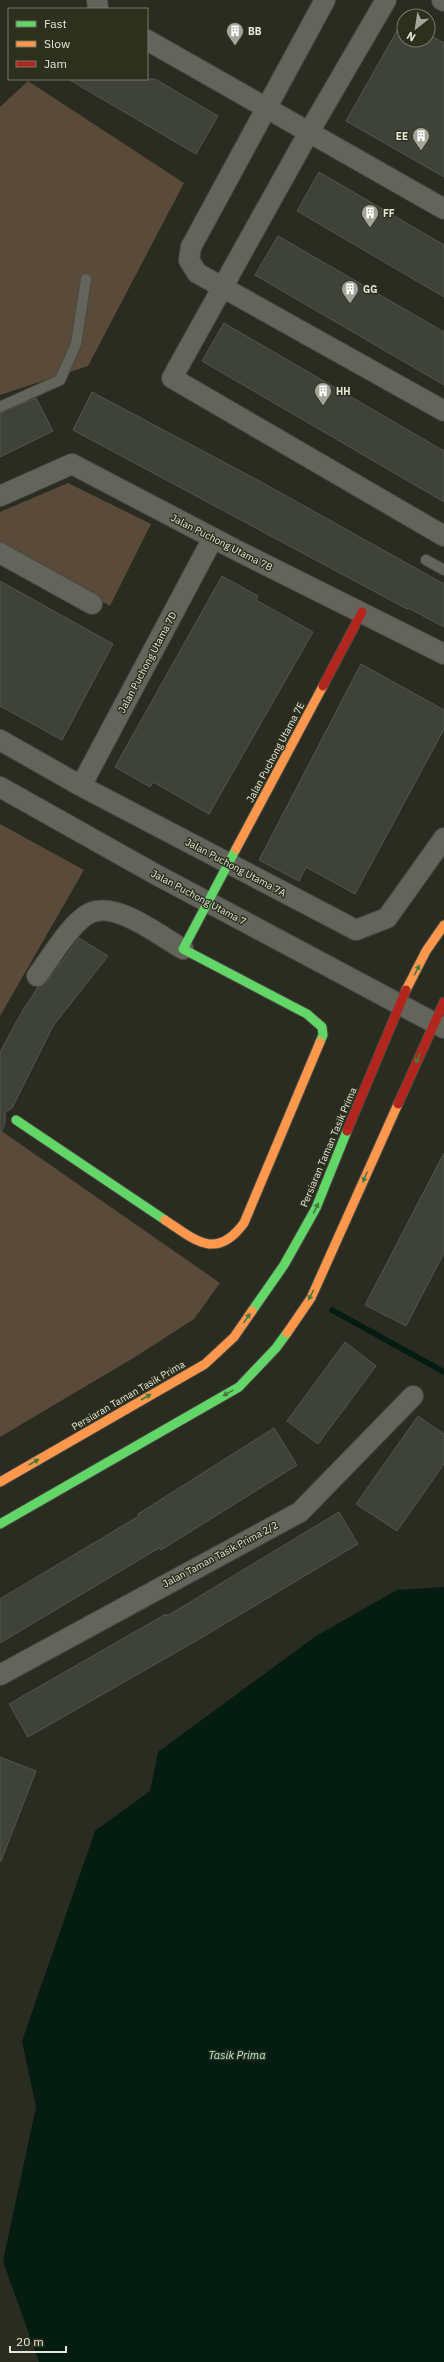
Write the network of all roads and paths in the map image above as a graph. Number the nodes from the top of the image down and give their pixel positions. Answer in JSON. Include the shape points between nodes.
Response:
{"nodes":[{"id":1,"x":325,"y":0,"type":"edge"},
{"id":2,"x":386,"y":0,"type":"edge"},
{"id":3,"x":148,"y":41,"type":"edge"},
{"id":4,"x":268,"y":109,"type":"junction"},
{"id":5,"x":309,"y":132,"type":"junction"},
{"id":6,"x":444,"y":209,"type":"edge"},
{"id":7,"x":86,"y":279,"type":"dead end"},
{"id":8,"x":221,"y":286,"type":"junction"},
{"id":9,"x":0,"y":407,"type":"edge"},
{"id":10,"x":444,"y":412,"type":"edge"},
{"id":11,"x":0,"y":496,"type":"edge"},
{"id":12,"x":444,"y":536,"type":"edge"},
{"id":13,"x":213,"y":538,"type":"junction"},
{"id":14,"x":0,"y":553,"type":"edge"},
{"id":15,"x":426,"y":560,"type":"dead end"},
{"id":16,"x":444,"y":570,"type":"edge"},
{"id":17,"x":92,"y":604,"type":"dead end"},
{"id":18,"x":362,"y":612,"type":"junction"},
{"id":19,"x":444,"y":654,"type":"edge"},
{"id":20,"x":0,"y":740,"type":"edge"},
{"id":21,"x":81,"y":786,"type":"junction"},
{"id":22,"x":0,"y":787,"type":"edge"},
{"id":23,"x":444,"y":838,"type":"edge"},
{"id":24,"x":228,"y":863,"type":"junction"},
{"id":25,"x":207,"y":902,"type":"junction"},
{"id":26,"x":444,"y":925,"type":"edge"},
{"id":27,"x":183,"y":949,"type":"junction"},
{"id":28,"x":37,"y":976,"type":"dead end"},
{"id":29,"x":444,"y":1002,"type":"edge"},
{"id":30,"x":399,"y":1004,"type":"junction"},
{"id":31,"x":439,"y":1025,"type":"edge"},
{"id":32,"x":16,"y":1120,"type":"dead end"},
{"id":33,"x":413,"y":1396,"type":"dead end"},
{"id":34,"x":0,"y":1482,"type":"edge"},
{"id":35,"x":0,"y":1524,"type":"edge"},
{"id":36,"x":0,"y":1676,"type":"edge"}],
"edges":[{"from":1,"to":4,"type":"street"},
{"from":2,"to":5,"type":"street"},
{"from":3,"to":4,"type":"street"},
{"from":4,"to":5,"type":"street"},
{"from":4,"to":8,"type":"street","via":[[191,247],[189,260],[197,273]]},
{"from":5,"to":6,"type":"street"},
{"from":5,"to":8,"type":"street"},
{"from":7,"to":9,"type":"lane","via":[[76,344],[60,380]]},
{"from":8,"to":10,"type":"street"},
{"from":8,"to":12,"type":"street","via":[[172,378]]},
{"from":11,"to":13,"type":"street","name":"Jalan Puchong Utama 7B","via":[[72,464]]},
{"from":13,"to":18,"type":"street","name":"Jalan Puchong Utama 7B"},
{"from":13,"to":21,"type":"street","name":"Jalan Puchong Utama 7D"},
{"from":14,"to":17,"type":"street"},
{"from":15,"to":16,"type":"lane"},
{"from":18,"to":19,"type":"street","name":"Jalan Puchong Utama 7B"},
{"from":18,"to":24,"type":"main road","name":"Jalan Puchong Utama 7E"},
{"from":20,"to":21,"type":"street","name":"Jalan Puchong Utama 7A"},
{"from":21,"to":24,"type":"street","name":"Jalan Puchong Utama 7A"},
{"from":22,"to":25,"type":"street","name":"Jalan Puchong Utama 7"},
{"from":23,"to":24,"type":"street","name":"Jalan Puchong Utama 7A","via":[[387,918],[356,930]]},
{"from":24,"to":25,"type":"main road","name":"Jalan Puchong Utama 7E"},
{"from":25,"to":27,"type":"main road","name":"Jalan Puchong Utama 7E"},
{"from":25,"to":30,"type":"street","name":"Jalan Puchong Utama 7"},
{"from":30,"to":26,"type":"main road","name":"Persiaran Taman Tasik Prima","one_way":true,"via":[[426,952]]},
{"from":27,"to":28,"type":"street","via":[[133,919],[112,910],[90,913],[75,925]]},
{"from":27,"to":32,"type":"main road","via":[[307,1014],[322,1027],[323,1035],[244,1223],[234,1236],[227,1242],[201,1244]]},
{"from":29,"to":31,"type":"main road"},
{"from":30,"to":31,"type":"street","name":"Jalan Puchong Utama 7"},
{"from":34,"to":30,"type":"main road","name":"Persiaran Taman Tasik Prima","one_way":true,"via":[[205,1364],[234,1337],[284,1265],[316,1208]]},
{"from":31,"to":35,"type":"main road","one_way":true,"via":[[311,1298],[276,1348],[239,1387]]},
{"from":33,"to":36,"type":"street","name":"Jalan Taman Tasik Prima 2/2","via":[[300,1512]]}]}
